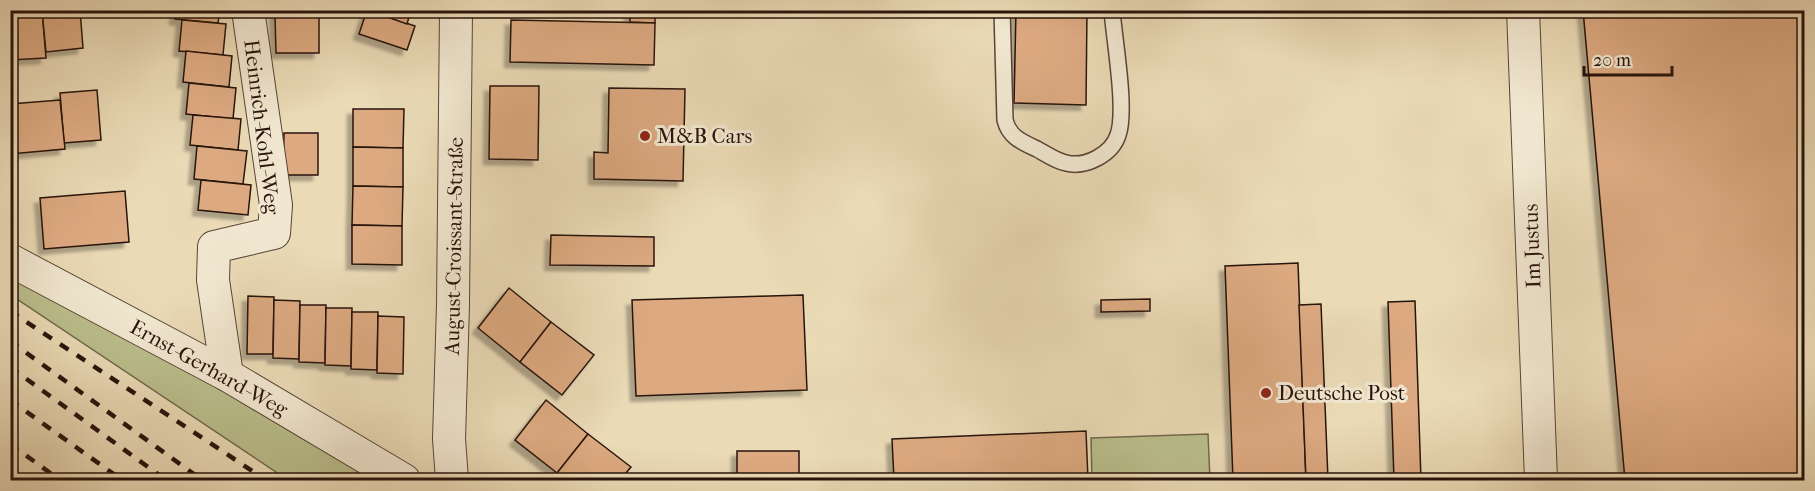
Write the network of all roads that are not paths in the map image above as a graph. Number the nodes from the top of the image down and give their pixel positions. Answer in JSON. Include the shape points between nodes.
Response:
{"nodes":[{"id":1,"x":248,"y":10,"type":"edge"},
{"id":2,"x":456,"y":10,"type":"edge"},
{"id":3,"x":1002,"y":10,"type":"edge"},
{"id":4,"x":1112,"y":10,"type":"edge"},
{"id":5,"x":1522,"y":10,"type":"edge"},
{"id":6,"x":10,"y":260,"type":"edge"},
{"id":7,"x":227,"y":375,"type":"junction"},
{"id":8,"x":404,"y":480,"type":"edge"},
{"id":9,"x":452,"y":480,"type":"edge"},
{"id":10,"x":1541,"y":480,"type":"edge"}],
"edges":[{"from":1,"to":7,"type":"street","name":"Heinrich-Kohl-Weg","via":[[276,205],[274,233],[214,247],[213,280]]},
{"from":2,"to":9,"type":"street","name":"August-Croissant-Straße","via":[[449,439]]},
{"from":3,"to":4,"type":"lane","via":[[1007,130],[1017,139],[1072,164],[1103,155],[1119,134],[1120,97]]},
{"from":5,"to":10,"type":"street","name":"Im Justus"},
{"from":6,"to":7,"type":"street","name":"Ernst-Gerhard-Weg"},
{"from":7,"to":8,"type":"street","name":"Ernst-Gerhard-Weg"}]}
